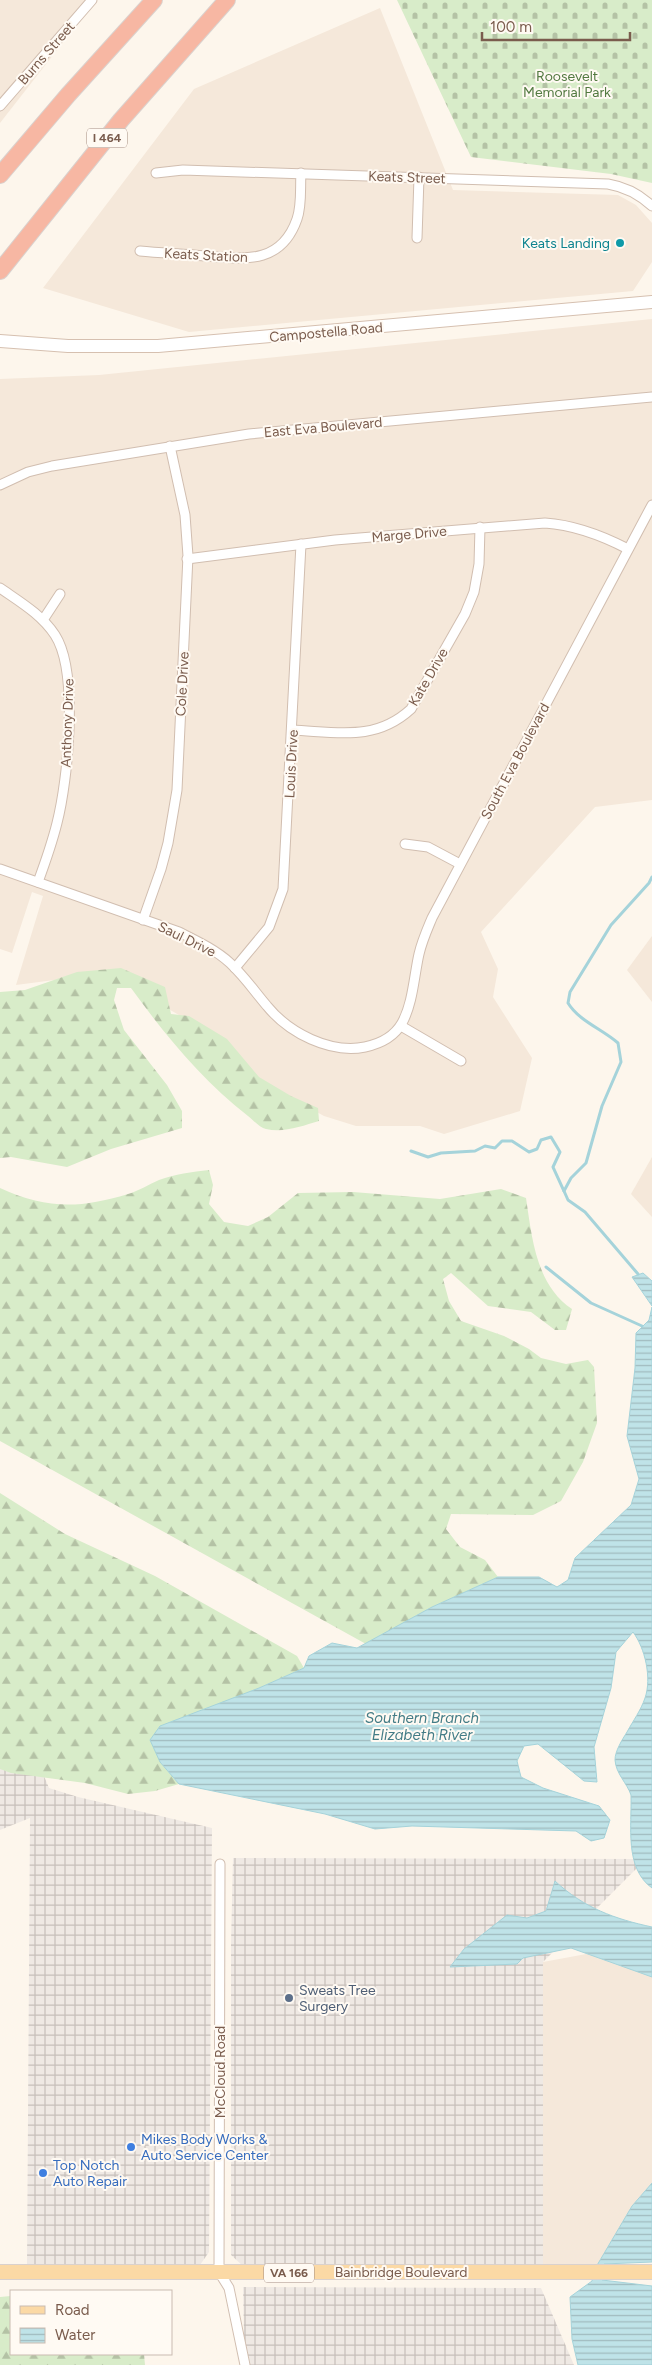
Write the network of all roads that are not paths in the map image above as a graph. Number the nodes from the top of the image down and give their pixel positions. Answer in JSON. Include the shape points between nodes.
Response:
{"nodes":[{"id":1,"x":92,"y":0,"type":"edge"},
{"id":2,"x":154,"y":0,"type":"edge"},
{"id":3,"x":225,"y":3,"type":"edge"},
{"id":4,"x":0,"y":106,"type":"edge"},
{"id":5,"x":156,"y":173,"type":"dead end"},
{"id":6,"x":301,"y":174,"type":"junction"},
{"id":7,"x":0,"y":175,"type":"edge"},
{"id":8,"x":419,"y":178,"type":"junction"},
{"id":9,"x":652,"y":206,"type":"edge"},
{"id":10,"x":417,"y":238,"type":"dead end"},
{"id":11,"x":140,"y":251,"type":"dead end"},
{"id":12,"x":0,"y":271,"type":"edge"},
{"id":13,"x":652,"y":302,"type":"edge"},
{"id":14,"x":0,"y":341,"type":"edge"},
{"id":15,"x":652,"y":397,"type":"edge"},
{"id":16,"x":170,"y":446,"type":"junction"},
{"id":17,"x":0,"y":485,"type":"edge"},
{"id":18,"x":652,"y":504,"type":"edge"},
{"id":19,"x":480,"y":527,"type":"junction"},
{"id":20,"x":301,"y":544,"type":"junction"},
{"id":21,"x":628,"y":549,"type":"junction"},
{"id":22,"x":187,"y":559,"type":"junction"},
{"id":23,"x":0,"y":588,"type":"edge"},
{"id":24,"x":60,"y":594,"type":"dead end"},
{"id":25,"x":43,"y":620,"type":"junction"},
{"id":26,"x":292,"y":730,"type":"junction"},
{"id":27,"x":405,"y":844,"type":"dead end"},
{"id":28,"x":460,"y":864,"type":"junction"},
{"id":29,"x":0,"y":869,"type":"edge"},
{"id":30,"x":38,"y":882,"type":"junction"},
{"id":31,"x":143,"y":920,"type":"junction"},
{"id":32,"x":235,"y":968,"type":"junction"},
{"id":33,"x":401,"y":1026,"type":"junction"},
{"id":34,"x":460,"y":1060,"type":"dead end"},
{"id":35,"x":220,"y":1864,"type":"dead end"},
{"id":36,"x":0,"y":2272,"type":"edge"},
{"id":37,"x":219,"y":2272,"type":"junction"},
{"id":38,"x":652,"y":2272,"type":"edge"},
{"id":39,"x":245,"y":2365,"type":"edge"}],
"edges":[{"from":1,"to":4,"type":"street","name":"Burns Street"},
{"from":2,"to":7,"type":"highway"},
{"from":3,"to":12,"type":"highway","number":"I 464","via":[[121,120]]},
{"from":5,"to":6,"type":"street","name":"Keats Street","via":[[183,170]]},
{"from":6,"to":8,"type":"street","name":"Keats Street"},
{"from":6,"to":11,"type":"street","name":"Keats Station","via":[[300,208],[294,229],[284,243],[266,254],[247,259]]},
{"from":8,"to":9,"type":"street","name":"Keats Street","via":[[608,184],[628,189]]},
{"from":8,"to":10,"type":"street"},
{"from":13,"to":14,"type":"main road","name":"Campostella Road","via":[[158,346],[68,346]]},
{"from":15,"to":16,"type":"street","name":"East Eva Boulevard","via":[[249,434]]},
{"from":16,"to":17,"type":"street","name":"East Eva Boulevard","via":[[41,468]]},
{"from":16,"to":22,"type":"street","name":"Cole Drive","via":[[185,514]]},
{"from":18,"to":21,"type":"street","name":"South Eva Boulevard"},
{"from":19,"to":20,"type":"street","name":"Marge Drive"},
{"from":19,"to":21,"type":"street","name":"Marge Drive","via":[[559,524],[592,532]]},
{"from":19,"to":26,"type":"street","name":"Kate Drive","via":[[474,592],[465,614],[411,709],[400,720],[372,732]]},
{"from":20,"to":22,"type":"street","name":"Marge Drive"},
{"from":20,"to":26,"type":"street","name":"Louis Drive"},
{"from":21,"to":28,"type":"street","name":"South Eva Boulevard"},
{"from":22,"to":31,"type":"street","name":"Cole Drive","via":[[177,790],[168,842]]},
{"from":23,"to":25,"type":"street","name":"Anthony Drive"},
{"from":24,"to":25,"type":"street"},
{"from":25,"to":30,"type":"street","name":"Anthony Drive","via":[[62,649],[70,681],[62,800]]},
{"from":26,"to":32,"type":"street","name":"Louis Drive","via":[[283,889],[269,927]]},
{"from":27,"to":28,"type":"street","via":[[428,846]]},
{"from":28,"to":33,"type":"street","name":"South Eva Boulevard","via":[[425,934]]},
{"from":29,"to":30,"type":"street","name":"Saul Drive"},
{"from":30,"to":31,"type":"street","name":"Saul Drive"},
{"from":31,"to":32,"type":"street","name":"Saul Drive","via":[[200,943]]},
{"from":32,"to":33,"type":"street","name":"Saul Drive","via":[[282,1020],[323,1044],[343,1049],[374,1045]]},
{"from":33,"to":34,"type":"street"},
{"from":35,"to":37,"type":"street","name":"McCloud Road"},
{"from":36,"to":37,"type":"main road","name":"Bainbridge Boulevard","number":"VA 166"},
{"from":37,"to":38,"type":"main road","name":"Bainbridge Boulevard","number":"VA 166"},
{"from":37,"to":39,"type":"street","name":"McCloud Road","via":[[228,2288]]}]}
